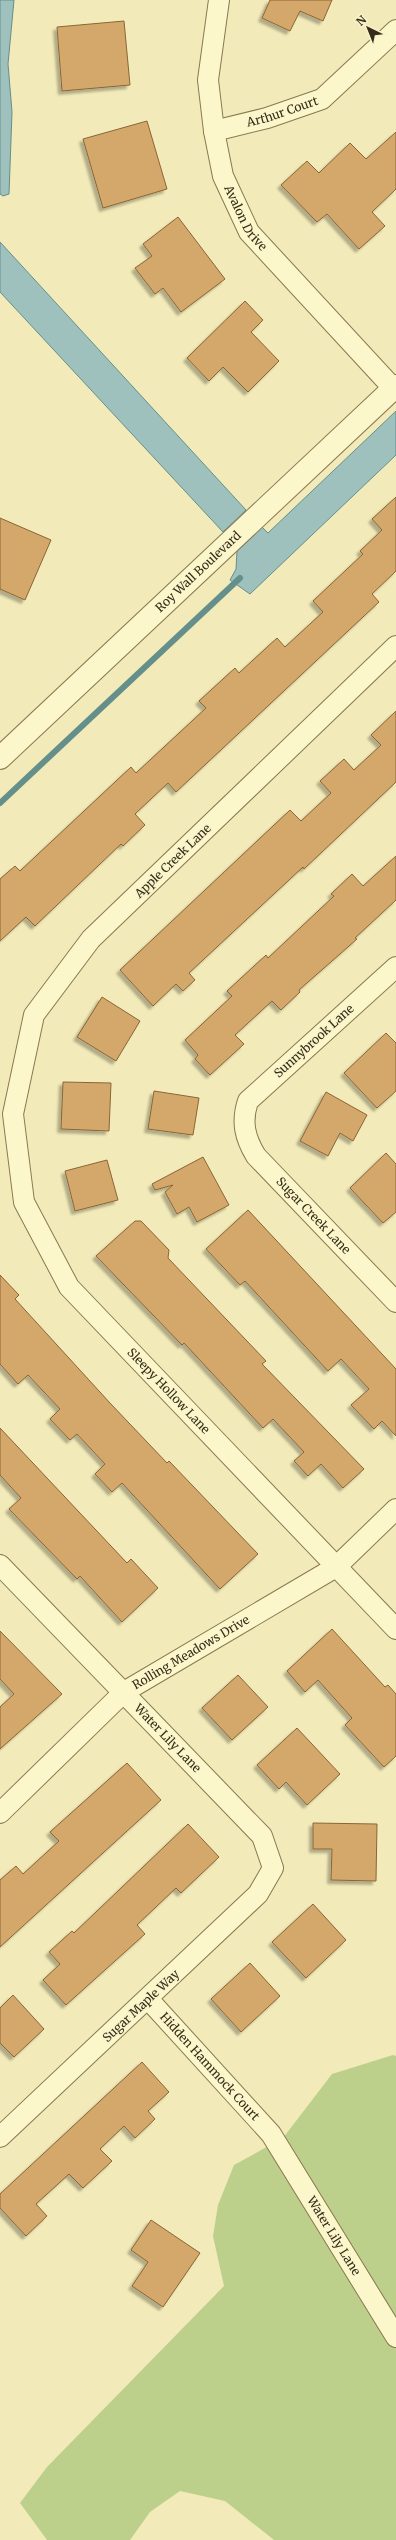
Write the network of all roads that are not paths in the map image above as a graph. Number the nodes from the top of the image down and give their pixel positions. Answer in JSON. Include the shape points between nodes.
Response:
{"nodes":[{"id":1,"x":219,"y":0,"type":"edge"},
{"id":2,"x":396,"y":30,"type":"edge"},
{"id":3,"x":214,"y":131,"type":"junction"},
{"id":4,"x":395,"y":387,"type":"edge"},
{"id":5,"x":396,"y":646,"type":"edge"},
{"id":6,"x":0,"y":758,"type":"edge"},
{"id":7,"x":396,"y":967,"type":"edge"},
{"id":8,"x":6,"y":1114,"type":"edge"},
{"id":9,"x":244,"y":1122,"type":"joint"},
{"id":10,"x":396,"y":1302,"type":"edge"},
{"id":11,"x":396,"y":1509,"type":"edge"},
{"id":12,"x":0,"y":1565,"type":"edge"},
{"id":13,"x":336,"y":1567,"type":"junction"},
{"id":14,"x":396,"y":1629,"type":"edge"},
{"id":15,"x":124,"y":1692,"type":"junction"},
{"id":16,"x":0,"y":1813,"type":"edge"},
{"id":17,"x":273,"y":1868,"type":"joint"},
{"id":18,"x":149,"y":2000,"type":"junction"},
{"id":19,"x":271,"y":2134,"type":"joint"},
{"id":20,"x":0,"y":2137,"type":"edge"},
{"id":21,"x":396,"y":2337,"type":"edge"}],
"edges":[{"from":1,"to":3,"type":"street","name":"Avalon Drive","via":[[208,80]]},
{"from":2,"to":3,"type":"street","name":"Arthur Court","via":[[322,99],[267,118]]},
{"from":3,"to":4,"type":"street","name":"Avalon Drive","via":[[223,176],[249,232]]},
{"from":4,"to":6,"type":"street","name":"Roy Wall Boulevard"},
{"from":5,"to":8,"type":"street","name":"Apple Creek Lane","via":[[91,939],[34,1015]]},
{"from":7,"to":9,"type":"street","name":"Sunnybrook Lane","via":[[248,1101]]},
{"from":8,"to":13,"type":"street","name":"Sleepy Hollow Lane","via":[[24,1202],[69,1287]]},
{"from":9,"to":10,"type":"street","name":"Sugar Creek Lane","via":[[247,1141],[256,1156]]},
{"from":11,"to":13,"type":"street","name":"Rolling Meadows Drive"},
{"from":12,"to":15,"type":"street","name":"Water Lily Lane"},
{"from":13,"to":14,"type":"street","name":"Sleepy Hollow Lane"},
{"from":13,"to":15,"type":"street","name":"Rolling Meadows Drive"},
{"from":15,"to":16,"type":"street","name":"Rolling Meadows Drive"},
{"from":15,"to":17,"type":"street","name":"Water Lily Lane","via":[[262,1836]]},
{"from":17,"to":18,"type":"street","name":"Sugar Maple Way","via":[[258,1894]]},
{"from":18,"to":19,"type":"street","name":"Hidden Hammock Court"},
{"from":18,"to":20,"type":"street","name":"Sugar Maple Way"},
{"from":19,"to":21,"type":"street","name":"Water Lily Lane"}]}
